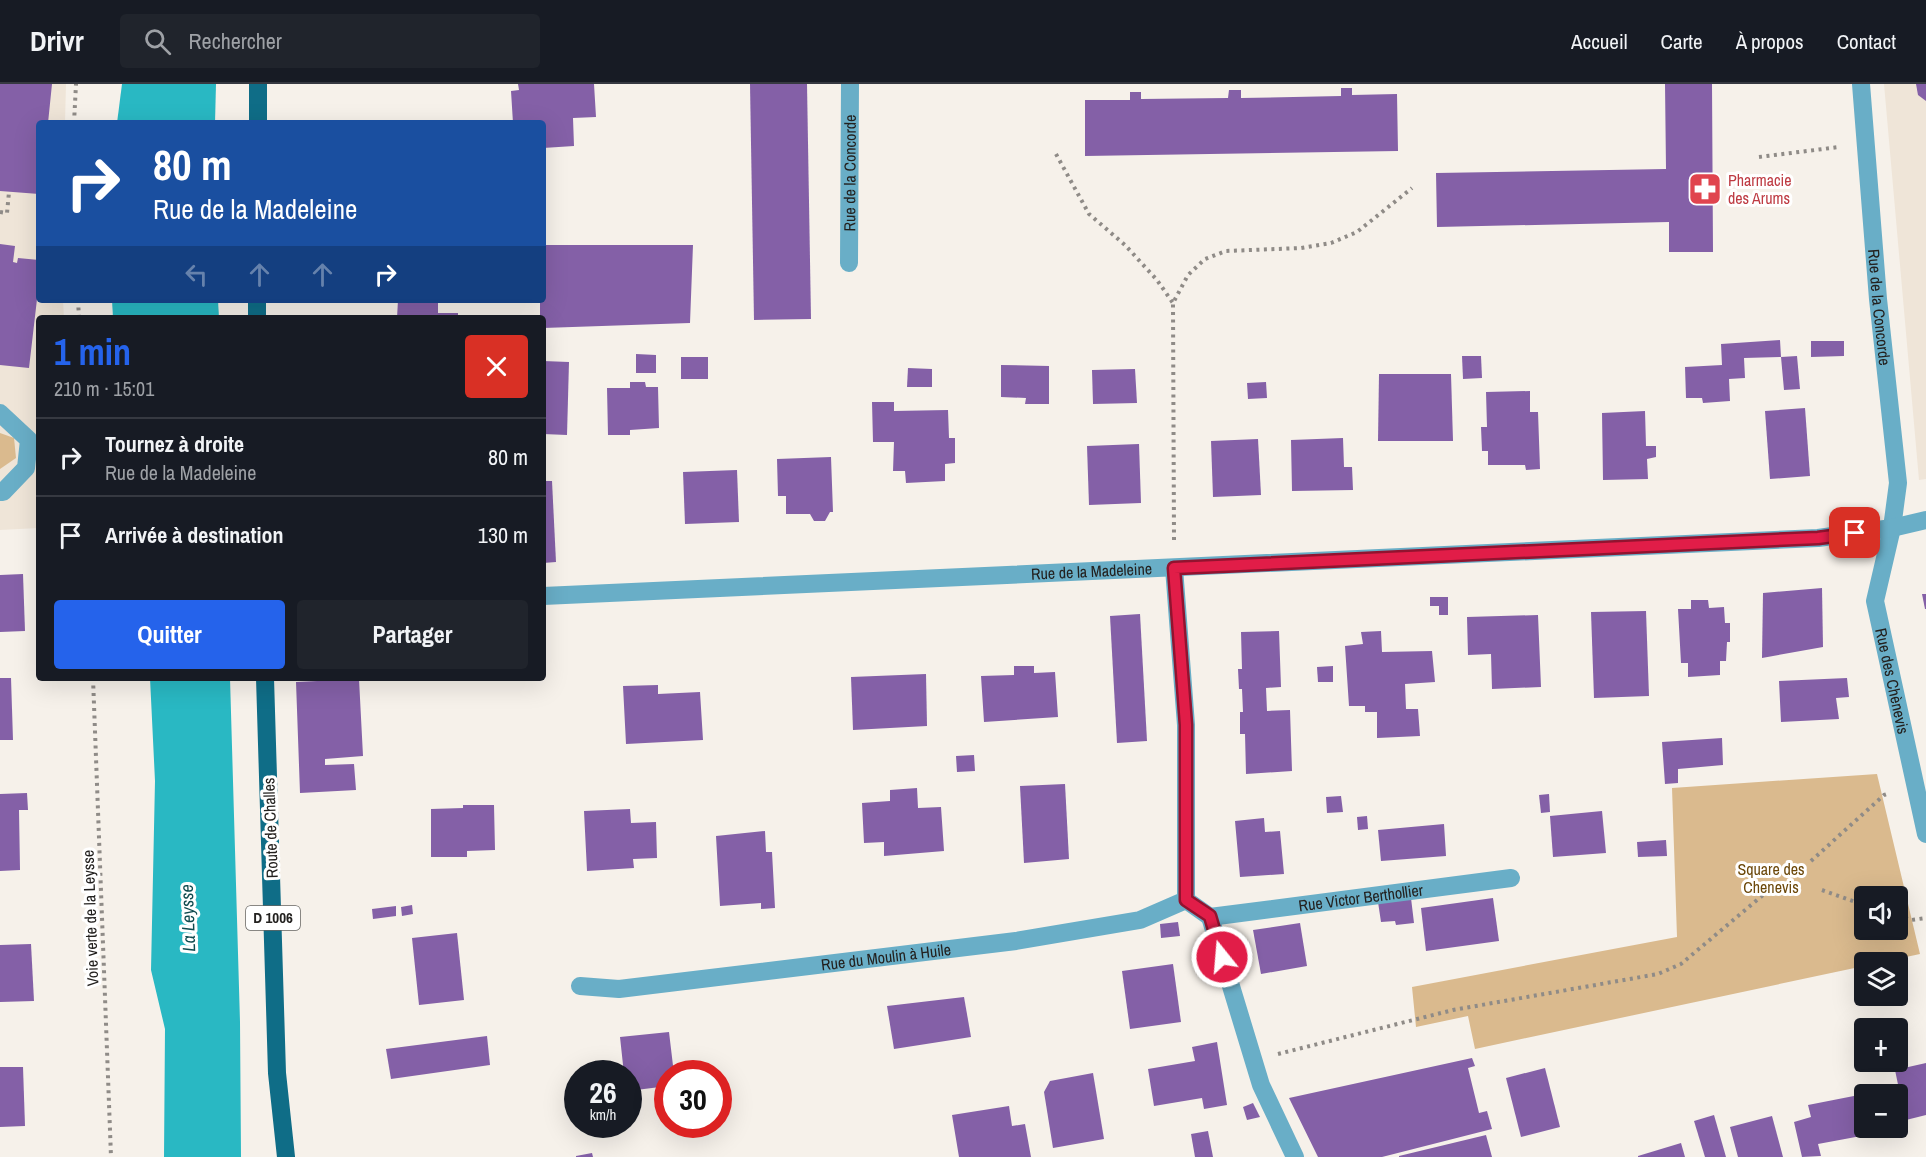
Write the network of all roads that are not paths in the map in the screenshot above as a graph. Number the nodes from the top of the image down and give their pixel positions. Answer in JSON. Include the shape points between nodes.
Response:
{"nodes":[{"id":1,"x":258,"y":84,"type":"edge"},
{"id":2,"x":850,"y":84,"type":"edge"},
{"id":3,"x":1861,"y":84,"type":"edge"},
{"id":4,"x":258,"y":120,"type":"edge"},
{"id":5,"x":849,"y":263,"type":"dead end"},
{"id":6,"x":0,"y":413,"type":"edge"},
{"id":7,"x":0,"y":492,"type":"edge"},
{"id":8,"x":1926,"y":520,"type":"edge"},
{"id":9,"x":1892,"y":528,"type":"junction"},
{"id":10,"x":1174,"y":568,"type":"junction"},
{"id":11,"x":546,"y":596,"type":"edge"},
{"id":12,"x":265,"y":681,"type":"edge"},
{"id":13,"x":1926,"y":834,"type":"edge"},
{"id":14,"x":1511,"y":878,"type":"dead end"},
{"id":15,"x":1186,"y":900,"type":"junction"},
{"id":16,"x":1210,"y":916,"type":"junction"},
{"id":17,"x":580,"y":986,"type":"dead end"},
{"id":18,"x":286,"y":1157,"type":"edge"},
{"id":19,"x":1295,"y":1157,"type":"edge"}],
"edges":[{"from":1,"to":4,"type":"main road"},
{"from":2,"to":5,"type":"street","name":"Rue de la Concorde"},
{"from":3,"to":9,"type":"street","name":"Rue de la Concorde","via":[[1898,483]]},
{"from":6,"to":7,"type":"street","via":[[29,440],[26,468]]},
{"from":8,"to":9,"type":"street","name":"Rue de la Madeleine"},
{"from":9,"to":10,"type":"street","name":"Rue de la Madeleine","via":[[1818,538]]},
{"from":9,"to":13,"type":"street","name":"Rue des Chènevis","via":[[1875,601]]},
{"from":10,"to":11,"type":"street","name":"Rue de la Madeleine"},
{"from":10,"to":15,"type":"street","via":[[1186,725]]},
{"from":12,"to":18,"type":"main road","name":"Route de Challes","number":"D 1006","via":[[277,1073]]},
{"from":14,"to":16,"type":"street","name":"Rue Victor Berthollier"},
{"from":15,"to":16,"type":"street"},
{"from":15,"to":17,"type":"street","name":"Rue du Moulin à Huile","via":[[1140,920],[1016,942],[619,989]]},
{"from":16,"to":19,"type":"street","via":[[1261,1085]]}]}
